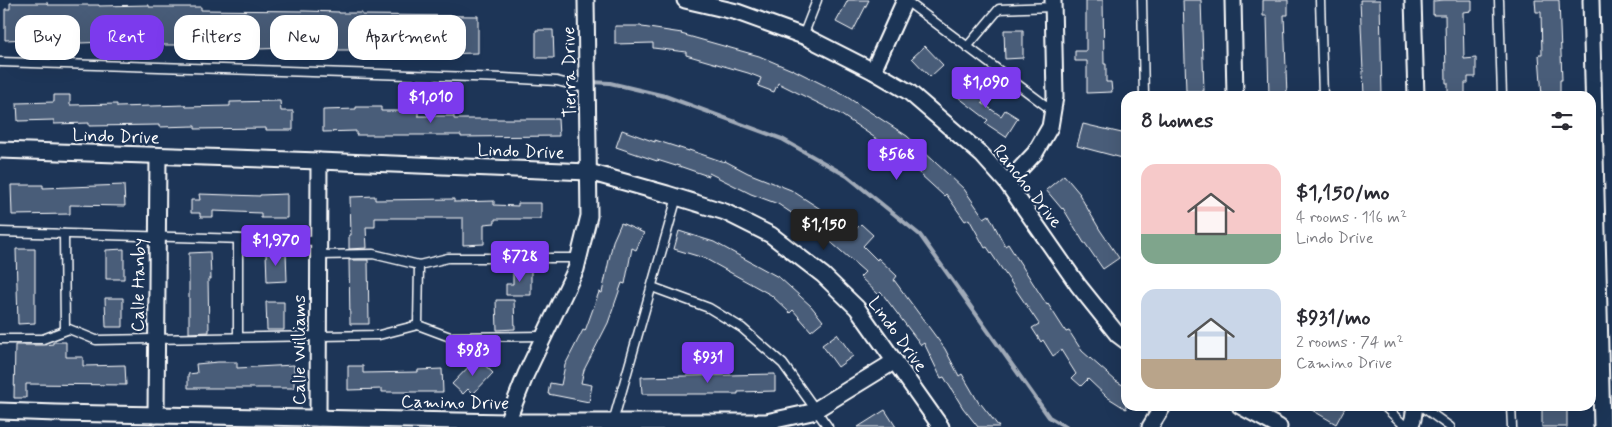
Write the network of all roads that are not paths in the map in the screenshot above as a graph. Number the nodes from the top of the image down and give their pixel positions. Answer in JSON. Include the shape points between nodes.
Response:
{"nodes":[{"id":1,"x":586,"y":0,"type":"edge"},
{"id":2,"x":685,"y":0,"type":"edge"},
{"id":3,"x":817,"y":0,"type":"edge"},
{"id":4,"x":905,"y":0,"type":"edge"},
{"id":5,"x":1142,"y":0,"type":"edge"},
{"id":6,"x":1233,"y":0,"type":"edge"},
{"id":7,"x":1320,"y":0,"type":"edge"},
{"id":8,"x":1413,"y":0,"type":"edge"},
{"id":9,"x":1499,"y":0,"type":"edge"},
{"id":10,"x":1591,"y":0,"type":"edge"},
{"id":11,"x":1053,"y":3,"type":"edge"},
{"id":12,"x":739,"y":6,"type":"edge"},
{"id":13,"x":803,"y":36,"type":"junction"},
{"id":14,"x":967,"y":46,"type":"junction"},
{"id":15,"x":0,"y":62,"type":"edge"},
{"id":16,"x":873,"y":71,"type":"junction"},
{"id":17,"x":588,"y":89,"type":"junction"},
{"id":18,"x":1144,"y":91,"type":"edge"},
{"id":19,"x":1236,"y":91,"type":"edge"},
{"id":20,"x":1323,"y":91,"type":"edge"},
{"id":21,"x":1416,"y":91,"type":"edge"},
{"id":22,"x":1502,"y":91,"type":"edge"},
{"id":23,"x":1593,"y":91,"type":"edge"},
{"id":24,"x":1053,"y":111,"type":"junction"},
{"id":25,"x":0,"y":150,"type":"edge"},
{"id":26,"x":158,"y":156,"type":"junction"},
{"id":27,"x":319,"y":161,"type":"junction"},
{"id":28,"x":589,"y":172,"type":"junction"},
{"id":29,"x":1007,"y":184,"type":"junction"},
{"id":30,"x":1596,"y":194,"type":"edge"},
{"id":31,"x":677,"y":197,"type":"junction"},
{"id":32,"x":0,"y":232,"type":"edge"},
{"id":33,"x":64,"y":234,"type":"junction"},
{"id":34,"x":158,"y":236,"type":"junction"},
{"id":35,"x":238,"y":239,"type":"junction"},
{"id":36,"x":318,"y":248,"type":"junction"},
{"id":37,"x":578,"y":258,"type":"junction"},
{"id":38,"x":419,"y":265,"type":"junction"},
{"id":39,"x":652,"y":287,"type":"junction"},
{"id":40,"x":418,"y":325,"type":"junction"},
{"id":41,"x":65,"y":330,"type":"junction"},
{"id":42,"x":318,"y":335,"type":"junction"},
{"id":43,"x":544,"y":336,"type":"junction"},
{"id":44,"x":238,"y":337,"type":"junction"},
{"id":45,"x":1121,"y":337,"type":"edge"},
{"id":46,"x":0,"y":339,"type":"edge"},
{"id":47,"x":157,"y":339,"type":"junction"},
{"id":48,"x":895,"y":361,"type":"junction"},
{"id":49,"x":816,"y":409,"type":"junction"},
{"id":50,"x":0,"y":411,"type":"edge"},
{"id":51,"x":1160,"y":411,"type":"edge"},
{"id":52,"x":1249,"y":411,"type":"edge"},
{"id":53,"x":1390,"y":411,"type":"edge"},
{"id":54,"x":1414,"y":411,"type":"edge"},
{"id":55,"x":1428,"y":411,"type":"edge"},
{"id":56,"x":1511,"y":411,"type":"edge"},
{"id":57,"x":156,"y":415,"type":"junction"},
{"id":58,"x":318,"y":418,"type":"junction"},
{"id":59,"x":613,"y":422,"type":"junction"},
{"id":60,"x":506,"y":424,"type":"edge"},
{"id":61,"x":828,"y":427,"type":"edge"},
{"id":62,"x":941,"y":427,"type":"edge"},
{"id":63,"x":1150,"y":427,"type":"edge"},
{"id":64,"x":1279,"y":427,"type":"edge"},
{"id":65,"x":1408,"y":427,"type":"edge"},
{"id":66,"x":1450,"y":427,"type":"edge"},
{"id":67,"x":1512,"y":427,"type":"edge"},
{"id":68,"x":1602,"y":427,"type":"edge"}],
"edges":[{"from":1,"to":17,"type":"street","name":"Tierra Drive"},
{"from":2,"to":12,"type":"street","name":"Rancho Drive"},
{"from":3,"to":13,"type":"lane"},
{"from":4,"to":14,"type":"lane"},
{"from":4,"to":16,"type":"street"},
{"from":5,"to":18,"type":"lane"},
{"from":6,"to":19,"type":"street"},
{"from":7,"to":20,"type":"lane"},
{"from":8,"to":21,"type":"street"},
{"from":9,"to":22,"type":"lane"},
{"from":10,"to":23,"type":"street"},
{"from":11,"to":14,"type":"lane","via":[[999,9]]},
{"from":11,"to":24,"type":"street"},
{"from":12,"to":13,"type":"street","name":"Rancho Drive"},
{"from":13,"to":16,"type":"street","name":"Rancho Drive"},
{"from":14,"to":24,"type":"lane"},
{"from":15,"to":17,"type":"lane","via":[[504,78],[557,81]]},
{"from":16,"to":29,"type":"street","name":"Rancho Drive","via":[[909,92],[982,155]]},
{"from":17,"to":28,"type":"street","name":"Tierra Drive"},
{"from":24,"to":29,"type":"street","via":[[1050,127],[1035,153]]},
{"from":25,"to":26,"type":"street","name":"Lindo Drive"},
{"from":26,"to":27,"type":"street","name":"Lindo Drive"},
{"from":26,"to":34,"type":"street","name":"Calle Hanby"},
{"from":27,"to":28,"type":"street","name":"Lindo Drive"},
{"from":27,"to":36,"type":"street","name":"Calle Williams"},
{"from":28,"to":31,"type":"street","name":"Lindo Drive"},
{"from":28,"to":37,"type":"street","name":"Tierra Drive","via":[[589,216]]},
{"from":29,"to":45,"type":"street","name":"Rancho Drive","via":[[1078,285]]},
{"from":30,"to":68,"type":"street"},
{"from":31,"to":39,"type":"lane"},
{"from":31,"to":48,"type":"street","name":"Lindo Drive","via":[[725,212],[771,235],[823,275],[858,308]]},
{"from":32,"to":33,"type":"lane"},
{"from":33,"to":34,"type":"lane"},
{"from":33,"to":41,"type":"lane"},
{"from":34,"to":35,"type":"lane"},
{"from":34,"to":47,"type":"street","name":"Calle Hanby"},
{"from":35,"to":36,"type":"lane"},
{"from":35,"to":44,"type":"lane"},
{"from":36,"to":38,"type":"lane","via":[[373,254]]},
{"from":36,"to":42,"type":"street","name":"Calle Williams"},
{"from":37,"to":38,"type":"lane","via":[[448,258]]},
{"from":37,"to":43,"type":"street","name":"Tierra Drive","via":[[576,269]]},
{"from":38,"to":40,"type":"lane"},
{"from":39,"to":49,"type":"lane","via":[[709,308],[742,328],[783,364]]},
{"from":39,"to":59,"type":"lane"},
{"from":40,"to":42,"type":"lane","via":[[379,335]]},
{"from":40,"to":43,"type":"lane","via":[[450,337]]},
{"from":41,"to":46,"type":"lane","via":[[42,339]]},
{"from":41,"to":47,"type":"lane","via":[[96,340]]},
{"from":42,"to":44,"type":"lane"},
{"from":42,"to":58,"type":"street","name":"Calle Williams"},
{"from":43,"to":60,"type":"street","name":"Tierra Drive"},
{"from":44,"to":47,"type":"lane"},
{"from":47,"to":57,"type":"street","name":"Calle Hanby"},
{"from":48,"to":49,"type":"street","name":"Camino Drive"},
{"from":48,"to":62,"type":"street","name":"Lindo Drive"},
{"from":49,"to":59,"type":"street","name":"Camino Drive","via":[[766,422]]},
{"from":49,"to":61,"type":"lane"},
{"from":50,"to":57,"type":"street","name":"Camino Drive"},
{"from":51,"to":63,"type":"street"},
{"from":52,"to":64,"type":"street"},
{"from":53,"to":65,"type":"lane"},
{"from":54,"to":65,"type":"street"},
{"from":55,"to":66,"type":"lane"},
{"from":56,"to":67,"type":"lane"},
{"from":57,"to":58,"type":"street","name":"Camino Drive"},
{"from":58,"to":60,"type":"street","name":"Camino Drive"},
{"from":59,"to":60,"type":"street","name":"Camino Drive"}]}
